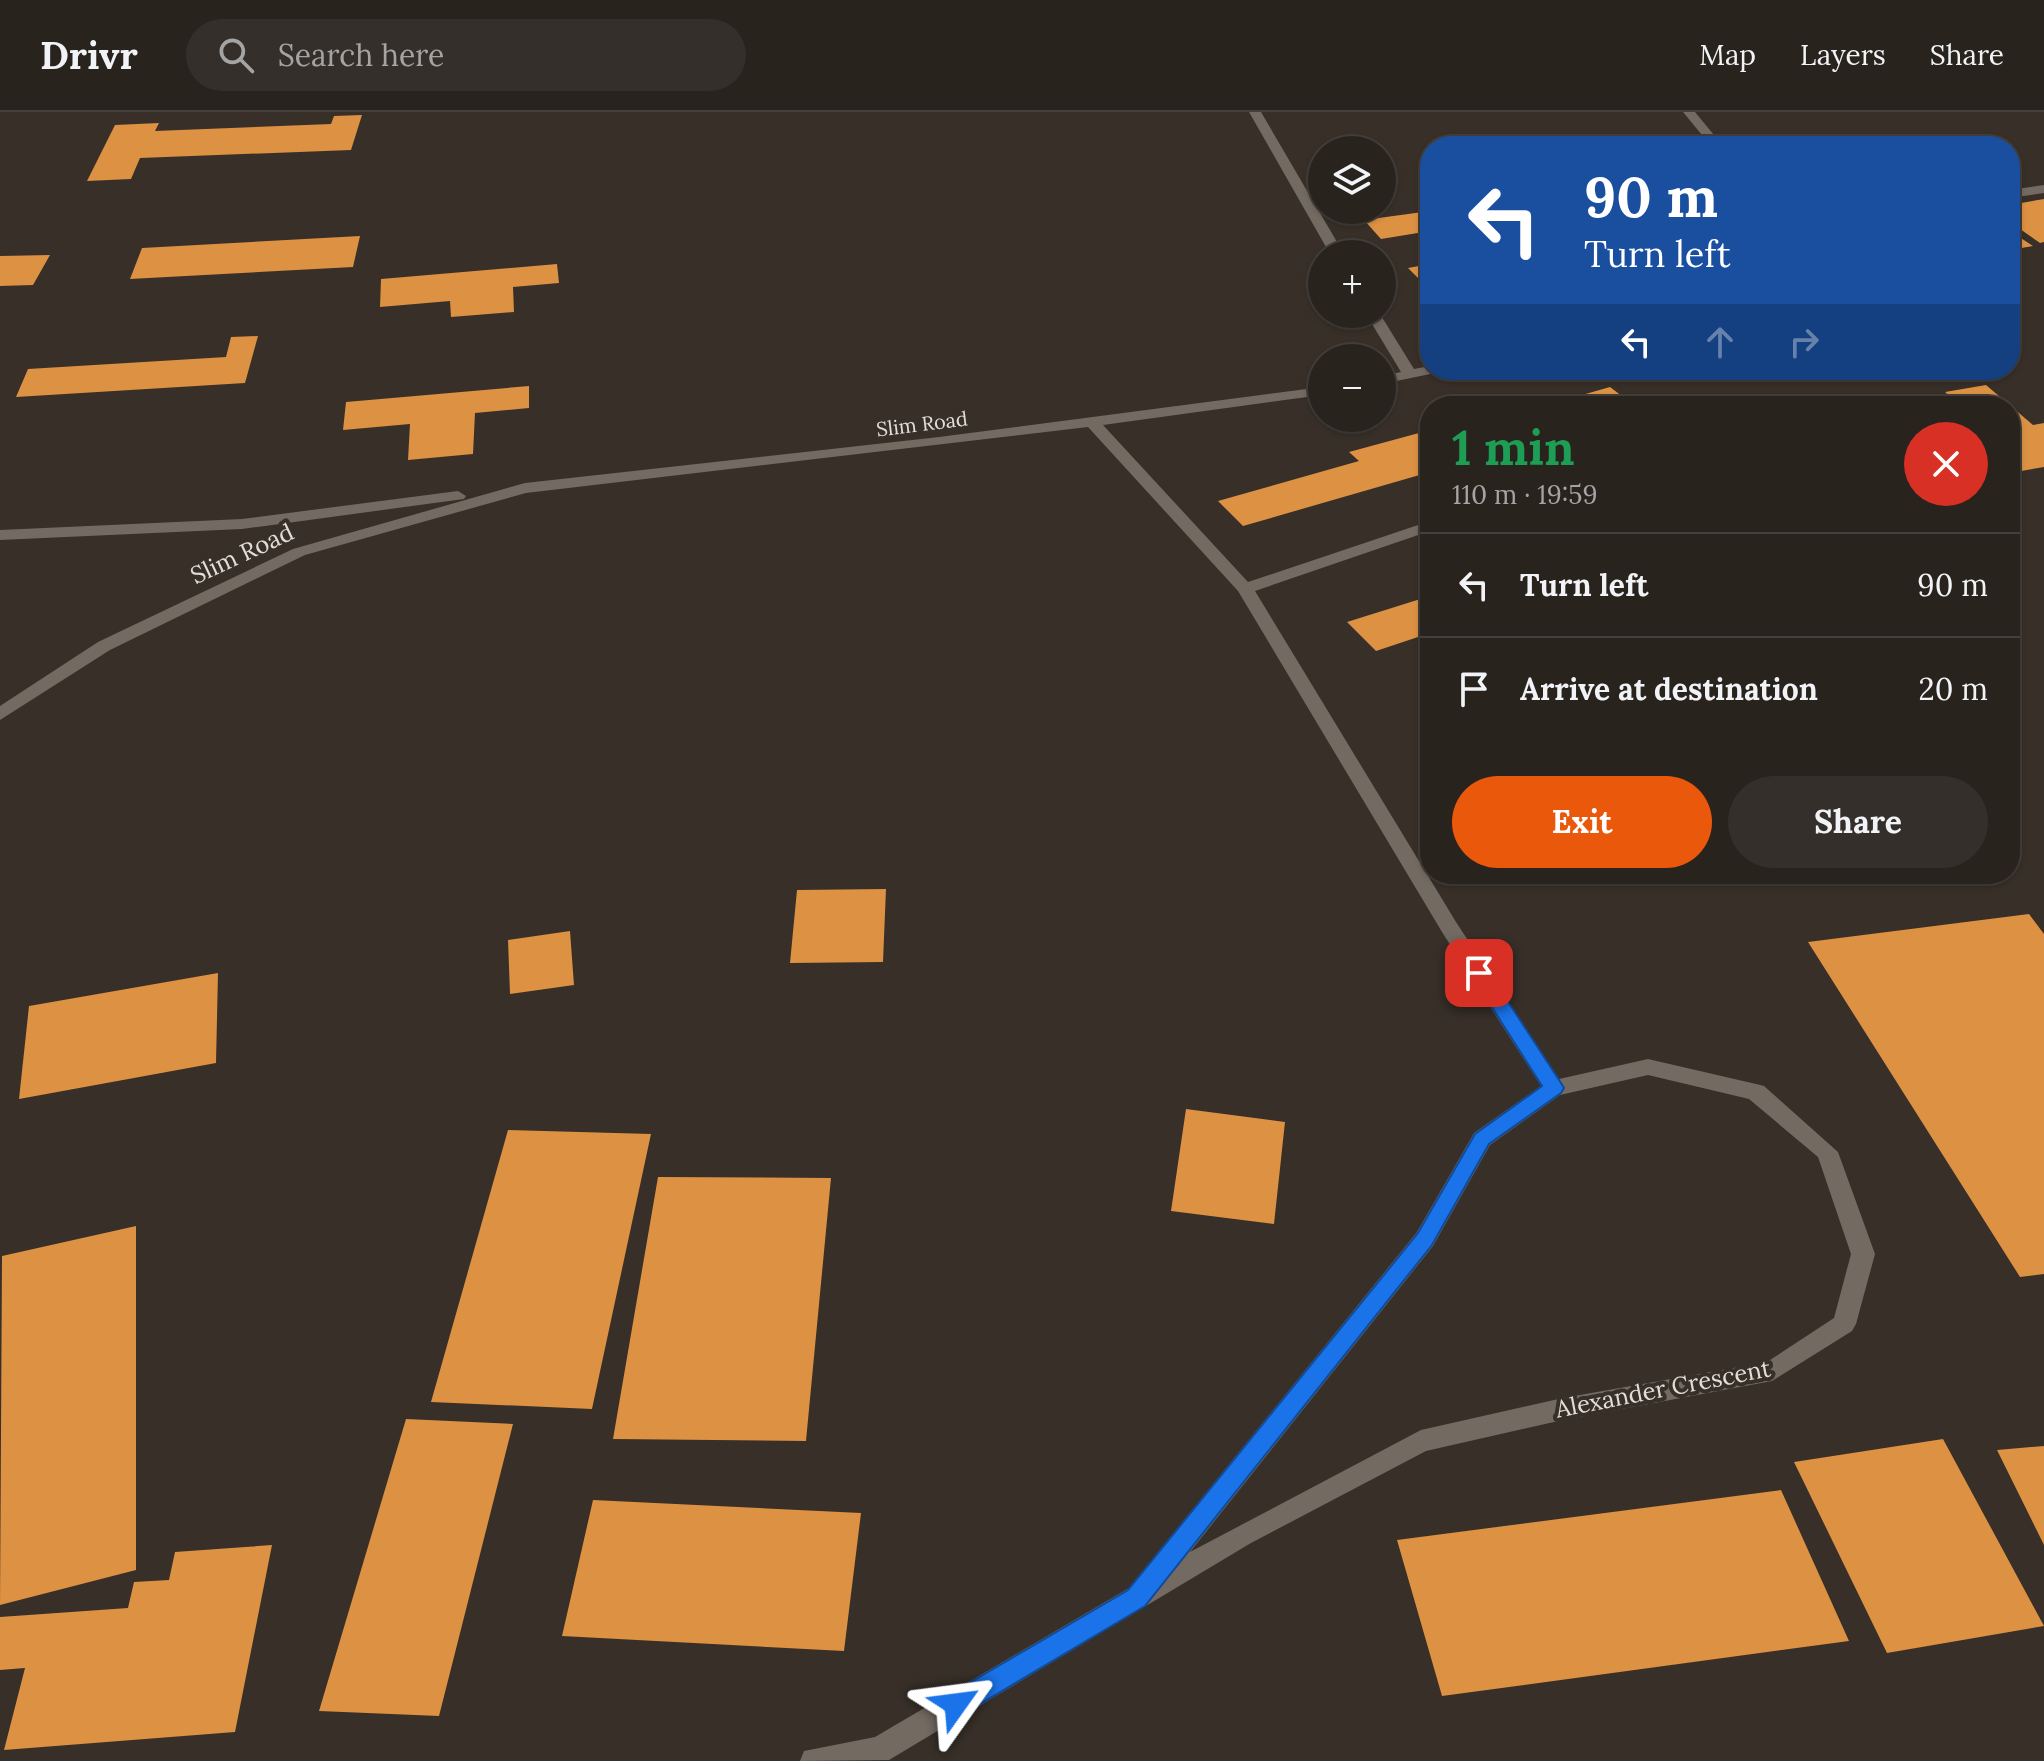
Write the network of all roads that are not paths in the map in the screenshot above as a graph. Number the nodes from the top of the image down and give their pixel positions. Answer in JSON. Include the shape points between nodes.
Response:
{"nodes":[{"id":1,"x":1255,"y":112,"type":"edge"},
{"id":2,"x":1689,"y":112,"type":"edge"},
{"id":3,"x":1709,"y":136,"type":"edge"},
{"id":4,"x":2044,"y":189,"type":"edge"},
{"id":5,"x":2020,"y":193,"type":"edge"},
{"id":6,"x":1329,"y":240,"type":"edge"},
{"id":7,"x":1382,"y":328,"type":"edge"},
{"id":8,"x":1420,"y":372,"type":"edge"},
{"id":9,"x":1410,"y":374,"type":"junction"},
{"id":10,"x":1396,"y":377,"type":"edge"},
{"id":11,"x":1308,"y":393,"type":"edge"},
{"id":12,"x":1092,"y":422,"type":"junction"},
{"id":13,"x":525,"y":488,"type":"junction"},
{"id":14,"x":1420,"y":529,"type":"edge"},
{"id":15,"x":0,"y":535,"type":"edge"},
{"id":16,"x":1245,"y":589,"type":"junction"},
{"id":17,"x":0,"y":714,"type":"edge"},
{"id":18,"x":1420,"y":879,"type":"edge"},
{"id":19,"x":1423,"y":884,"type":"edge"},
{"id":20,"x":1554,"y":1088,"type":"junction"},
{"id":21,"x":1137,"y":1598,"type":"junction"},
{"id":22,"x":814,"y":1761,"type":"edge"}],
"edges":[{"from":1,"to":6,"type":"lane"},
{"from":2,"to":3,"type":"lane"},
{"from":4,"to":5,"type":"lane"},
{"from":7,"to":9,"type":"lane"},
{"from":8,"to":9,"type":"lane"},
{"from":9,"to":10,"type":"lane"},
{"from":11,"to":12,"type":"lane","name":"Slim Road"},
{"from":12,"to":13,"type":"lane","name":"Slim Road"},
{"from":12,"to":16,"type":"lane"},
{"from":13,"to":15,"type":"lane","name":"Slim Road","via":[[242,524]]},
{"from":13,"to":17,"type":"lane","name":"Slim Road","via":[[299,552],[104,646]]},
{"from":14,"to":16,"type":"lane"},
{"from":16,"to":18,"type":"lane"},
{"from":19,"to":20,"type":"lane"},
{"from":20,"to":21,"type":"lane","name":"Alexander Crescent","via":[[1482,1139],[1425,1239]]},
{"from":20,"to":21,"type":"lane","name":"Alexander Crescent","via":[[1648,1067],[1756,1092],[1827,1152],[1863,1254],[1844,1324],[1772,1371],[1421,1441],[1242,1535]]},
{"from":21,"to":22,"type":"lane","name":"Alexander Crescent","via":[[879,1750]]}]}
